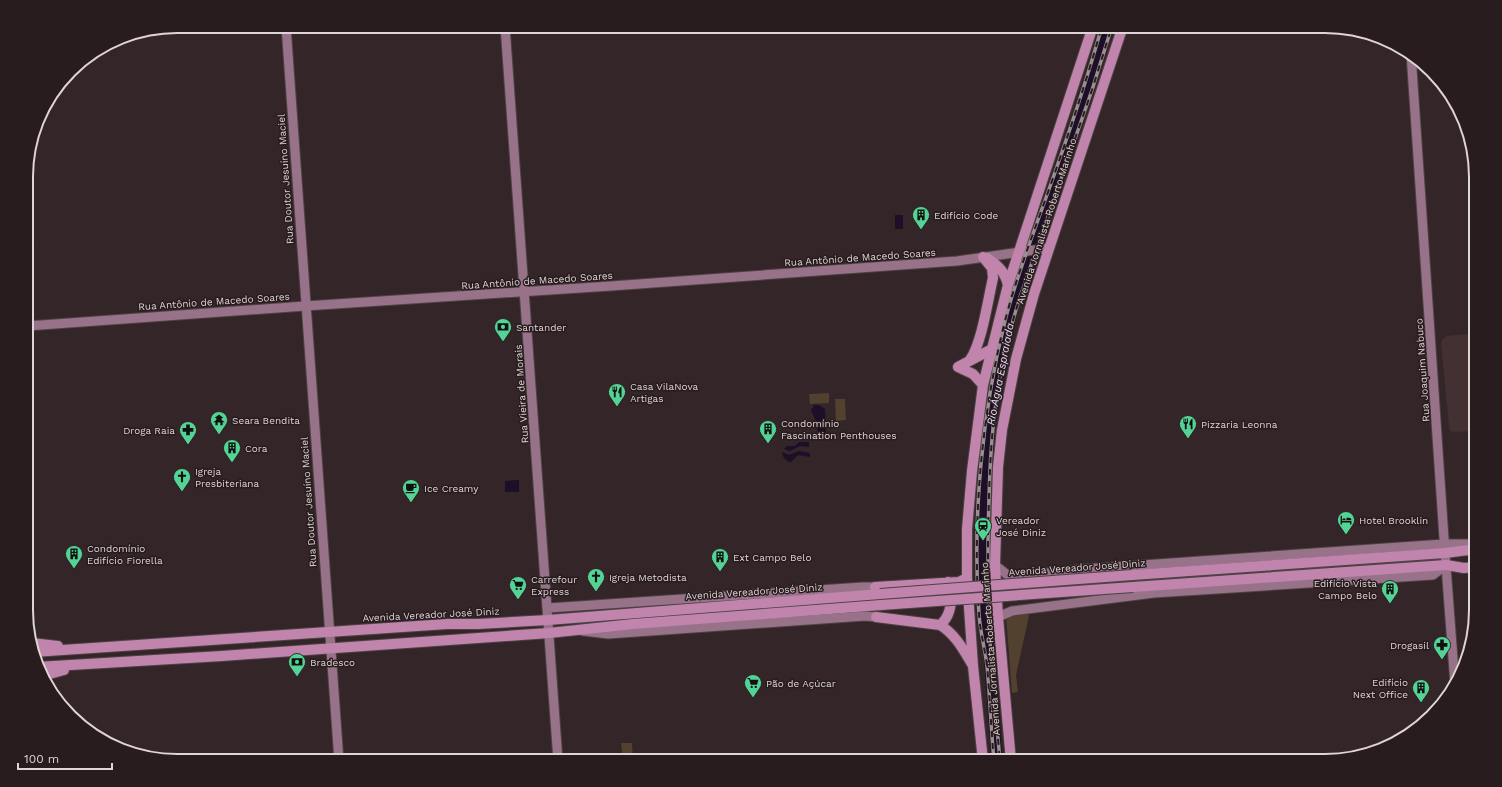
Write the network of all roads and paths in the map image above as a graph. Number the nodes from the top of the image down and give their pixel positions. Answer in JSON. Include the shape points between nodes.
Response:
{"nodes":[{"id":1,"x":286,"y":33,"type":"edge"},
{"id":2,"x":506,"y":33,"type":"edge"},
{"id":3,"x":1091,"y":33,"type":"edge"},
{"id":4,"x":1121,"y":33,"type":"edge"},
{"id":5,"x":1412,"y":62,"type":"edge"},
{"id":6,"x":1045,"y":249,"type":"junction"},
{"id":7,"x":1022,"y":252,"type":"junction"},
{"id":8,"x":984,"y":257,"type":"junction"},
{"id":9,"x":1008,"y":285,"type":"junction"},
{"id":10,"x":524,"y":292,"type":"junction"},
{"id":11,"x":305,"y":306,"type":"junction"},
{"id":12,"x":33,"y":326,"type":"edge"},
{"id":13,"x":992,"y":349,"type":"junction"},
{"id":14,"x":970,"y":360,"type":"junction"},
{"id":15,"x":983,"y":385,"type":"junction"},
{"id":16,"x":1469,"y":545,"type":"edge"},
{"id":17,"x":1444,"y":549,"type":"junction"},
{"id":18,"x":1469,"y":549,"type":"edge"},
{"id":19,"x":995,"y":565,"type":"junction"},
{"id":20,"x":1446,"y":565,"type":"junction"},
{"id":21,"x":1469,"y":568,"type":"edge"},
{"id":22,"x":1010,"y":577,"type":"junction"},
{"id":23,"x":967,"y":578,"type":"junction"},
{"id":24,"x":948,"y":582,"type":"junction"},
{"id":25,"x":877,"y":591,"type":"junction"},
{"id":26,"x":548,"y":608,"type":"junction"},
{"id":27,"x":1012,"y":611,"type":"junction"},
{"id":28,"x":876,"y":617,"type":"joint"},
{"id":29,"x":998,"y":617,"type":"junction"},
{"id":30,"x":548,"y":620,"type":"junction"},
{"id":31,"x":940,"y":625,"type":"junction"},
{"id":32,"x":578,"y":630,"type":"junction"},
{"id":33,"x":329,"y":632,"type":"junction"},
{"id":34,"x":549,"y":633,"type":"junction"},
{"id":35,"x":37,"y":643,"type":"edge"},
{"id":36,"x":330,"y":648,"type":"junction"},
{"id":37,"x":71,"y":649,"type":"junction"},
{"id":38,"x":39,"y":651,"type":"edge"},
{"id":39,"x":81,"y":665,"type":"junction"},
{"id":40,"x":973,"y":666,"type":"junction"},
{"id":41,"x":45,"y":667,"type":"edge"},
{"id":42,"x":48,"y":674,"type":"edge"},
{"id":43,"x":1454,"y":674,"type":"edge"},
{"id":44,"x":338,"y":754,"type":"edge"},
{"id":45,"x":558,"y":754,"type":"edge"},
{"id":46,"x":982,"y":754,"type":"edge"},
{"id":47,"x":1010,"y":754,"type":"edge"}],
"edges":[{"from":1,"to":11,"type":"street","name":"Rua Doutor Jesuíno Maciel"},
{"from":2,"to":10,"type":"street","name":"Rua Vieira de Morais"},
{"from":3,"to":7,"type":"main road","name":"Avenida Jornalista Roberto Marinho"},
{"from":4,"to":6,"type":"main road","name":"Avenida Jornalista Roberto Marinho"},
{"from":5,"to":17,"type":"street","name":"Rua Joaquim Nabuco"},
{"from":6,"to":7,"type":"street","name":"Rua Antônio de Macedo Soares"},
{"from":6,"to":19,"type":"main road","name":"Avenida Jornalista Roberto Marinho","via":[[1016,359],[1002,430],[998,467]]},
{"from":7,"to":8,"type":"street","name":"Rua Antônio de Macedo Soares"},
{"from":7,"to":9,"type":"main road","name":"Avenida Jornalista Roberto Marinho"},
{"from":8,"to":9,"type":"main road","via":[[999,266]]},
{"from":8,"to":10,"type":"street","name":"Rua Antônio de Macedo Soares"},
{"from":8,"to":14,"type":"main road","via":[[992,268],[993,278],[979,338]]},
{"from":9,"to":13,"type":"main road","name":"Avenida Jornalista Roberto Marinho"},
{"from":10,"to":11,"type":"street","name":"Rua Antônio de Macedo Soares"},
{"from":10,"to":26,"type":"street","name":"Rua Vieira de Morais"},
{"from":11,"to":12,"type":"street","name":"Rua Antônio de Macedo Soares"},
{"from":11,"to":33,"type":"street","name":"Rua Doutor Jesuíno Maciel"},
{"from":13,"to":14,"type":"main road"},
{"from":13,"to":15,"type":"main road","name":"Avenida Jornalista Roberto Marinho"},
{"from":14,"to":15,"type":"main road","via":[[958,367],[974,374]]},
{"from":15,"to":23,"type":"main road","name":"Avenida Jornalista Roberto Marinho","via":[[972,471]]},
{"from":16,"to":17,"type":"street","name":"Avenida Vereador José Diniz"},
{"from":17,"to":18,"type":"main road","name":"Avenida Vereador José Diniz"},
{"from":17,"to":20,"type":"street","name":"Rua Joaquim Nabuco"},
{"from":17,"to":22,"type":"street","name":"Avenida Vereador José Diniz","via":[[1300,555],[1084,569]]},
{"from":17,"to":25,"type":"main road","name":"Avenida Vereador José Diniz","bridge":true,"via":[[1132,575]]},
{"from":19,"to":22,"type":"street","name":"Avenida Vereador José Diniz"},
{"from":19,"to":29,"type":"main road","name":"Avenida Jornalista Roberto Marinho"},
{"from":20,"to":21,"type":"main road"},
{"from":20,"to":27,"type":"street","via":[[1432,575],[1154,593]]},
{"from":20,"to":32,"type":"main road","bridge":true,"via":[[881,605]]},
{"from":20,"to":43,"type":"street","name":"Rua Joaquim Nabuco"},
{"from":22,"to":27,"type":"street"},
{"from":23,"to":24,"type":"main road","via":[[958,582]]},
{"from":23,"to":40,"type":"main road","name":"Avenida Jornalista Roberto Marinho"},
{"from":24,"to":25,"type":"main road"},
{"from":24,"to":31,"type":"main road","via":[[952,587],[949,614]]},
{"from":25,"to":26,"type":"street","name":"Avenida Vereador José Diniz"},
{"from":25,"to":30,"type":"main road","name":"Avenida Vereador José Diniz"},
{"from":26,"to":30,"type":"street","name":"Rua Vieira de Morais"},
{"from":27,"to":29,"type":"street"},
{"from":28,"to":31,"type":"main road"},
{"from":28,"to":32,"type":"street","via":[[812,619],[608,634]]},
{"from":29,"to":47,"type":"main road","name":"Avenida Jornalista Roberto Marinho"},
{"from":30,"to":33,"type":"main road","name":"Avenida Vereador José Diniz"},
{"from":30,"to":34,"type":"street","name":"Rua Vieira de Morais"},
{"from":31,"to":40,"type":"main road","via":[[958,640]]},
{"from":32,"to":34,"type":"main road"},
{"from":33,"to":36,"type":"street","name":"Rua Doutor Jesuíno Maciel"},
{"from":33,"to":37,"type":"main road","name":"Avenida Vereador José Diniz"},
{"from":34,"to":36,"type":"main road"},
{"from":34,"to":45,"type":"street","name":"Rua Vieira de Morais"},
{"from":35,"to":37,"type":"main road"},
{"from":36,"to":39,"type":"main road"},
{"from":36,"to":44,"type":"street","name":"Rua Doutor Jesuíno Maciel"},
{"from":37,"to":38,"type":"main road","name":"Avenida Vereador José Diniz"},
{"from":39,"to":41,"type":"main road"},
{"from":39,"to":42,"type":"main road"},
{"from":40,"to":46,"type":"main road","name":"Avenida Jornalista Roberto Marinho"}]}
